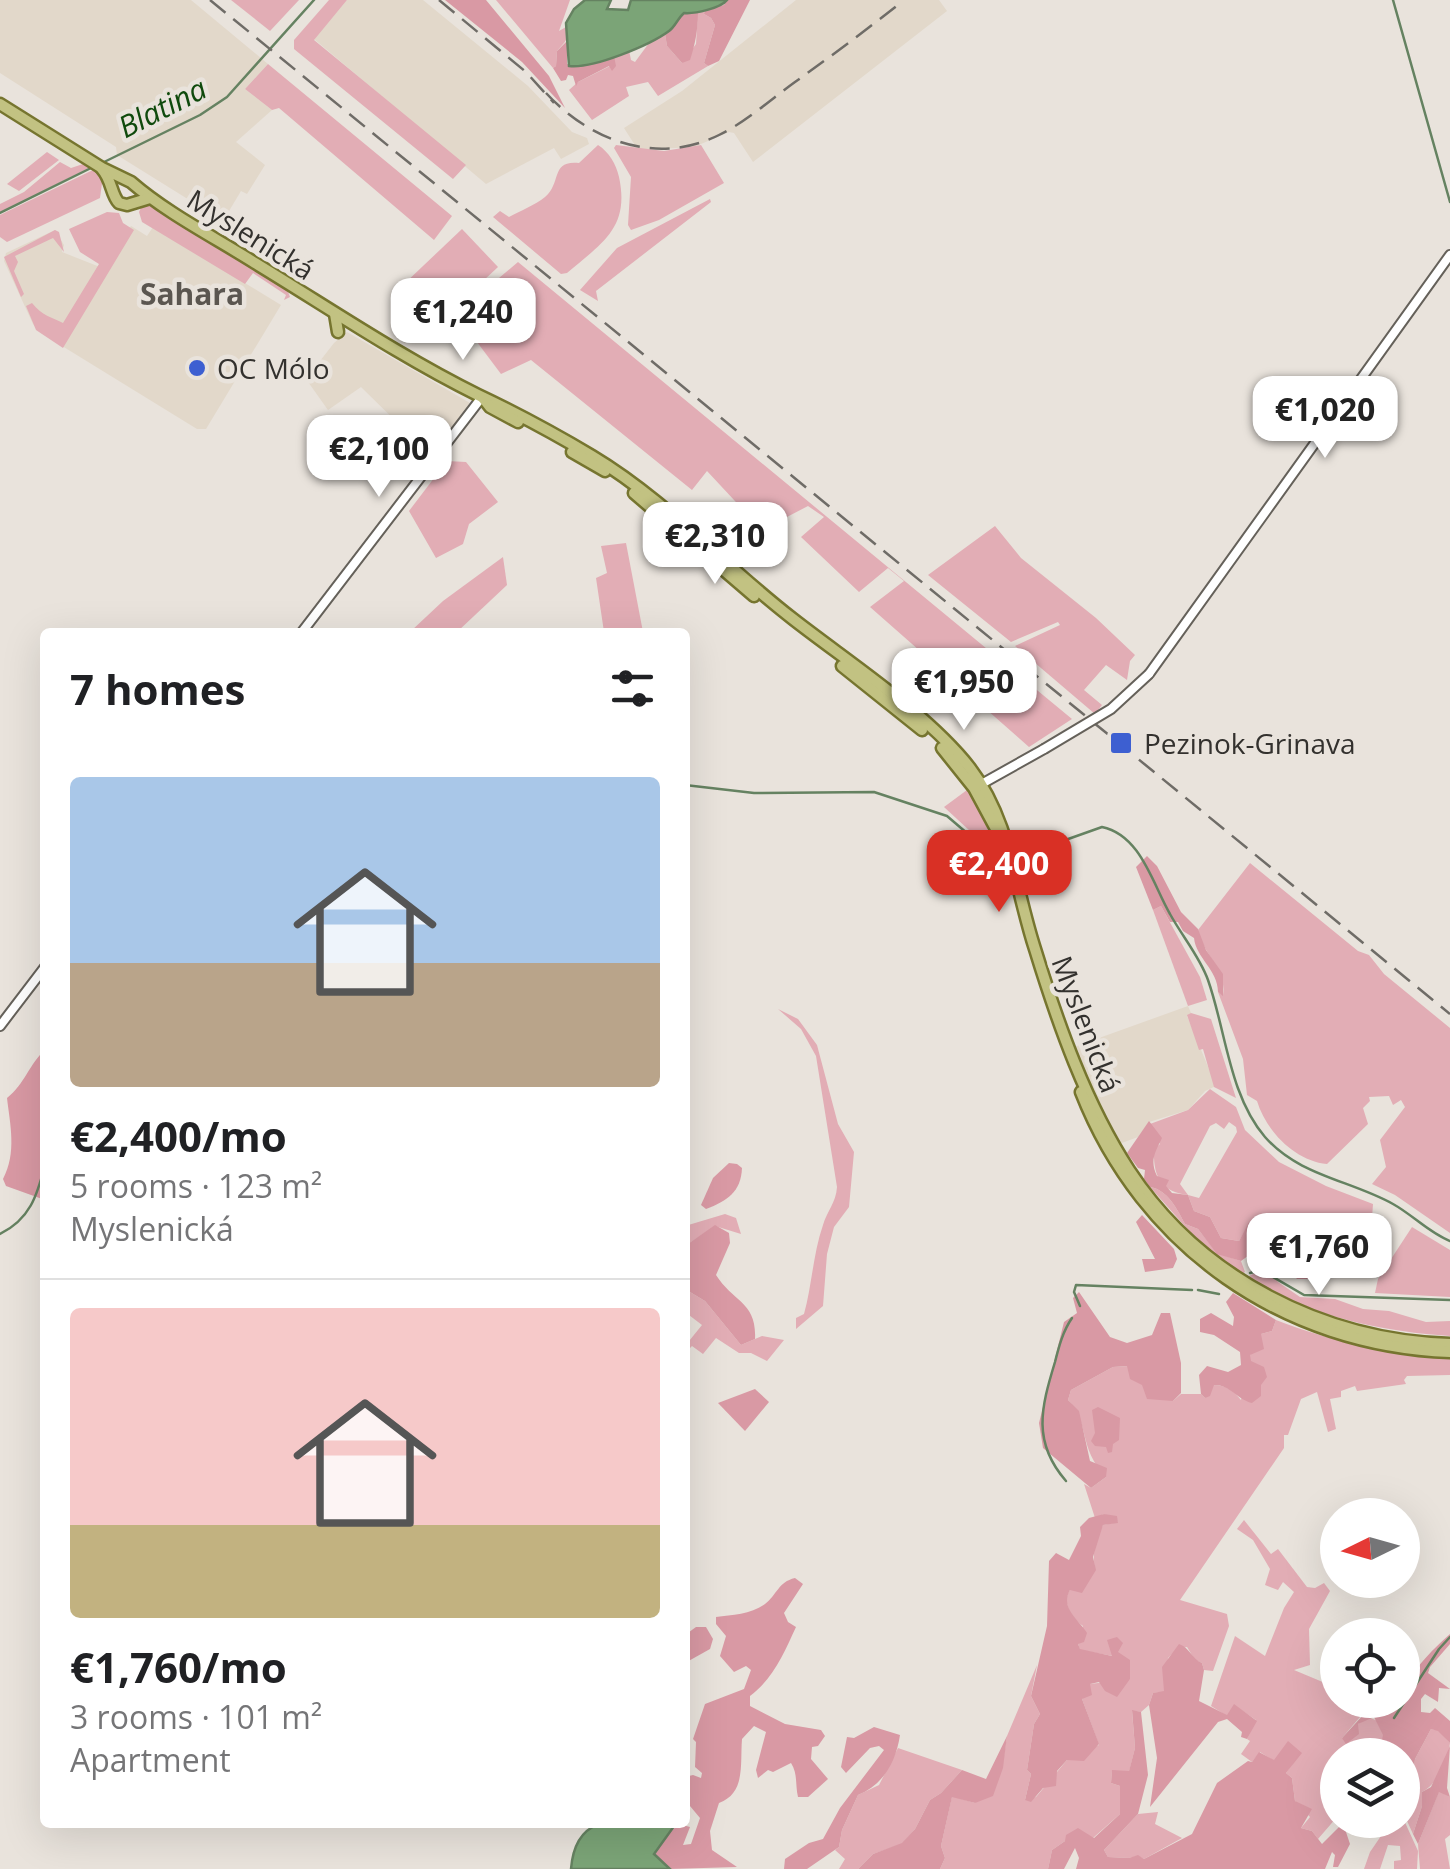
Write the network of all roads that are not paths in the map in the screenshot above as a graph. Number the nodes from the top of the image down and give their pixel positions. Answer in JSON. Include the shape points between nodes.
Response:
{"nodes":[{"id":1,"x":0,"y":104,"type":"edge"},
{"id":2,"x":96,"y":164,"type":"junction"},
{"id":3,"x":132,"y":184,"type":"junction"},
{"id":4,"x":114,"y":188,"type":"junction"},
{"id":5,"x":152,"y":199,"type":"junction"},
{"id":6,"x":134,"y":201,"type":"junction"},
{"id":7,"x":1450,"y":255,"type":"edge"},
{"id":8,"x":335,"y":314,"type":"junction"},
{"id":9,"x":357,"y":326,"type":"junction"},
{"id":10,"x":482,"y":397,"type":"junction"},
{"id":11,"x":305,"y":628,"type":"edge"},
{"id":12,"x":978,"y":786,"type":"junction"},
{"id":13,"x":40,"y":974,"type":"edge"},
{"id":14,"x":0,"y":1026,"type":"edge"},
{"id":15,"x":1108,"y":1142,"type":"junction"},
{"id":16,"x":1450,"y":1344,"type":"edge"},
{"id":17,"x":1450,"y":1352,"type":"edge"}],
"edges":[{"from":1,"to":2,"type":"main road","name":"Myslenická"},
{"from":2,"to":3,"type":"main road","name":"Myslenická"},
{"from":2,"to":4,"type":"main road"},
{"from":3,"to":4,"type":"main road","via":[[121,181]]},
{"from":3,"to":5,"type":"main road","name":"Myslenická"},
{"from":3,"to":6,"type":"main road"},
{"from":4,"to":6,"type":"main road","via":[[118,202]]},
{"from":5,"to":6,"type":"main road"},
{"from":5,"to":8,"type":"main road","name":"Myslenická"},
{"from":7,"to":12,"type":"street","bridge":true,"via":[[1149,674],[1111,710]]},
{"from":8,"to":9,"type":"main road","name":"Myslenická"},
{"from":8,"to":9,"type":"main road","via":[[339,330]]},
{"from":9,"to":10,"type":"main road","name":"Myslenická"},
{"from":10,"to":11,"type":"street"},
{"from":10,"to":12,"type":"main road","name":"Myslenická","via":[[594,456],[667,508],[780,610],[912,712],[956,753]]},
{"from":12,"to":15,"type":"main road","name":"Myslenická","via":[[1006,850],[1034,965]]},
{"from":13,"to":14,"type":"street"},
{"from":15,"to":16,"type":"main road","via":[[1180,1232],[1256,1290],[1359,1332]]},
{"from":15,"to":17,"type":"main road","via":[[1165,1228],[1244,1292],[1337,1335]]}]}
